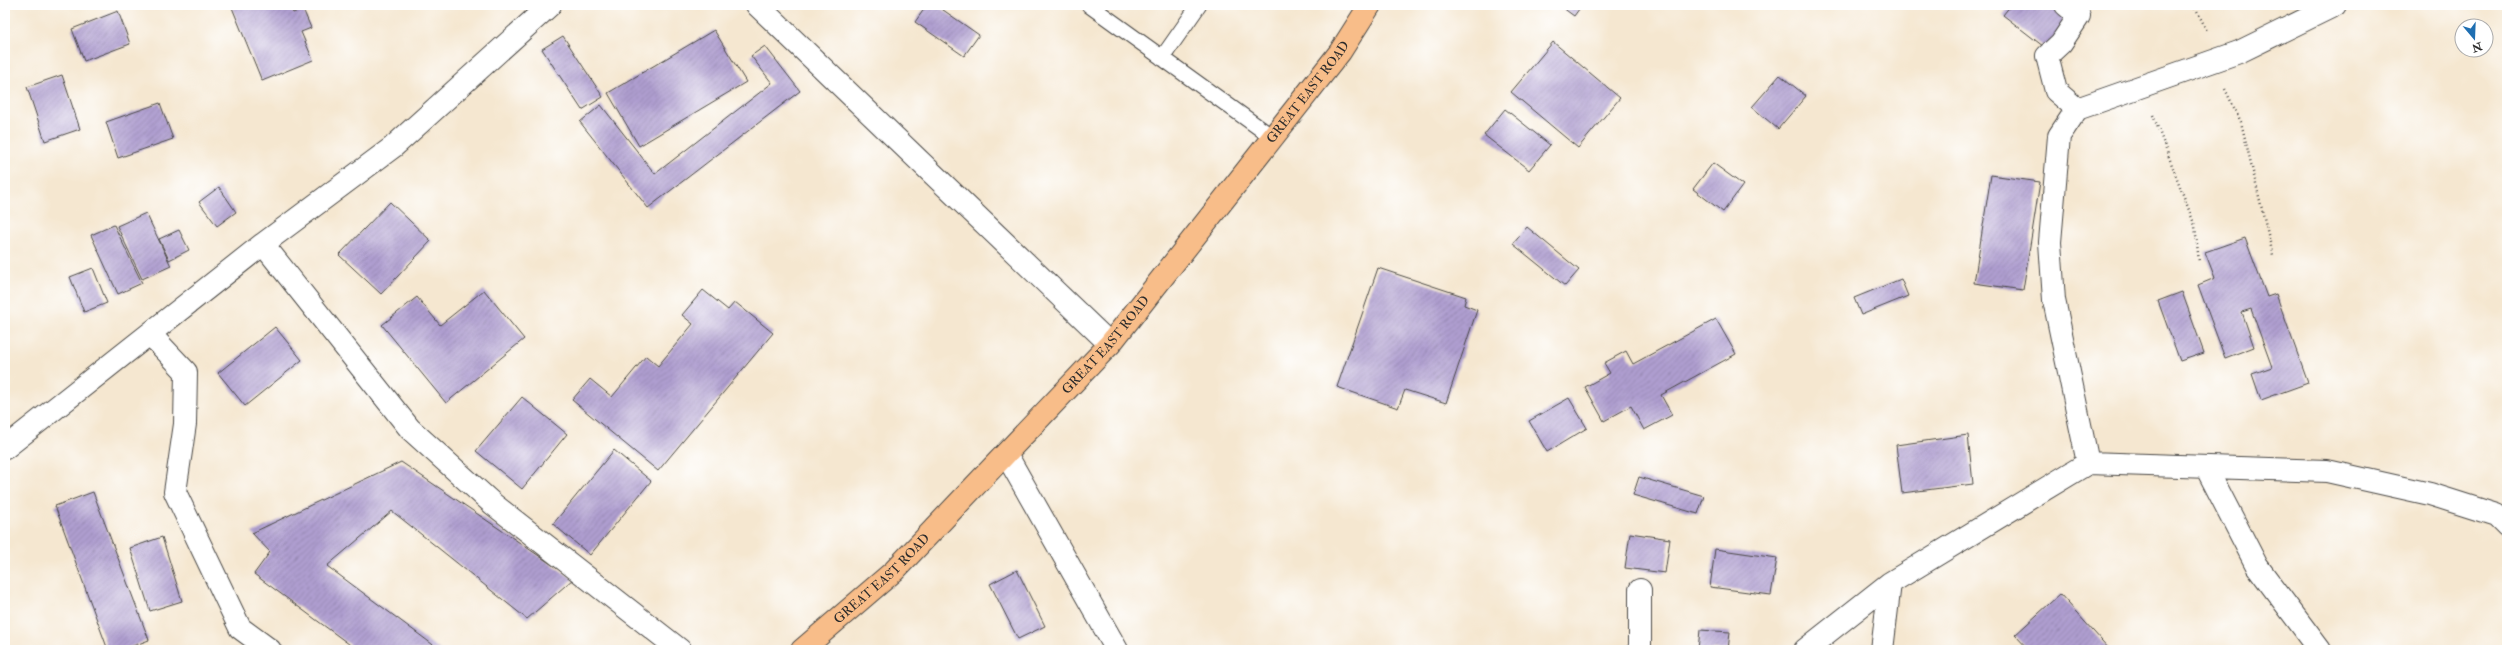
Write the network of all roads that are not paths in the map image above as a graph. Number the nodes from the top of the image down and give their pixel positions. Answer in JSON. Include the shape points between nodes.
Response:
{"nodes":[{"id":1,"x":550,"y":5,"type":"edge"},
{"id":2,"x":757,"y":5,"type":"edge"},
{"id":3,"x":1089,"y":5,"type":"edge"},
{"id":4,"x":1199,"y":5,"type":"edge"},
{"id":5,"x":1370,"y":5,"type":"edge"},
{"id":6,"x":2066,"y":5,"type":"edge"},
{"id":7,"x":2335,"y":5,"type":"edge"},
{"id":8,"x":1162,"y":58,"type":"junction"},
{"id":9,"x":2077,"y":109,"type":"junction"},
{"id":10,"x":1272,"y":137,"type":"junction"},
{"id":11,"x":264,"y":244,"type":"junction"},
{"id":12,"x":150,"y":334,"type":"junction"},
{"id":13,"x":1110,"y":344,"type":"junction"},
{"id":14,"x":5,"y":448,"type":"edge"},
{"id":15,"x":1006,"y":454,"type":"junction"},
{"id":16,"x":2088,"y":463,"type":"junction"},
{"id":17,"x":2206,"y":467,"type":"junction"},
{"id":18,"x":2507,"y":526,"type":"edge"},
{"id":19,"x":1890,"y":583,"type":"junction"},
{"id":20,"x":1640,"y":590,"type":"dead end"},
{"id":21,"x":677,"y":649,"type":"edge"},
{"id":22,"x":270,"y":650,"type":"edge"},
{"id":23,"x":802,"y":650,"type":"edge"},
{"id":24,"x":1117,"y":650,"type":"edge"},
{"id":25,"x":1640,"y":650,"type":"edge"},
{"id":26,"x":1805,"y":650,"type":"edge"},
{"id":27,"x":1882,"y":650,"type":"edge"},
{"id":28,"x":2320,"y":650,"type":"edge"}],
"edges":[{"from":1,"to":11,"type":"street","via":[[394,147]]},
{"from":2,"to":13,"type":"street"},
{"from":3,"to":8,"type":"lane"},
{"from":4,"to":8,"type":"lane"},
{"from":5,"to":10,"type":"highway","name":"GREAT EAST ROAD","via":[[1340,52]]},
{"from":6,"to":9,"type":"street","via":[[2079,16],[2062,43],[2047,56],[2056,91]]},
{"from":7,"to":9,"type":"street","via":[[2239,52]]},
{"from":8,"to":10,"type":"lane"},
{"from":9,"to":16,"type":"street","via":[[2059,136],[2050,242],[2054,300]]},
{"from":10,"to":13,"type":"highway","name":"GREAT EAST ROAD"},
{"from":11,"to":12,"type":"street"},
{"from":11,"to":21,"type":"street","via":[[410,429],[493,504]]},
{"from":12,"to":14,"type":"street"},
{"from":12,"to":22,"type":"street","via":[[186,372],[185,424],[176,492],[240,628]]},
{"from":13,"to":15,"type":"highway","name":"GREAT EAST ROAD"},
{"from":15,"to":23,"type":"highway","name":"GREAT EAST ROAD","via":[[894,571]]},
{"from":15,"to":24,"type":"street"},
{"from":16,"to":17,"type":"street"},
{"from":16,"to":19,"type":"street"},
{"from":17,"to":18,"type":"street","via":[[2327,471],[2430,494],[2496,515]]},
{"from":17,"to":28,"type":"street","via":[[2257,566]]},
{"from":19,"to":26,"type":"street"},
{"from":19,"to":27,"type":"street"},
{"from":20,"to":25,"type":"street"}]}
